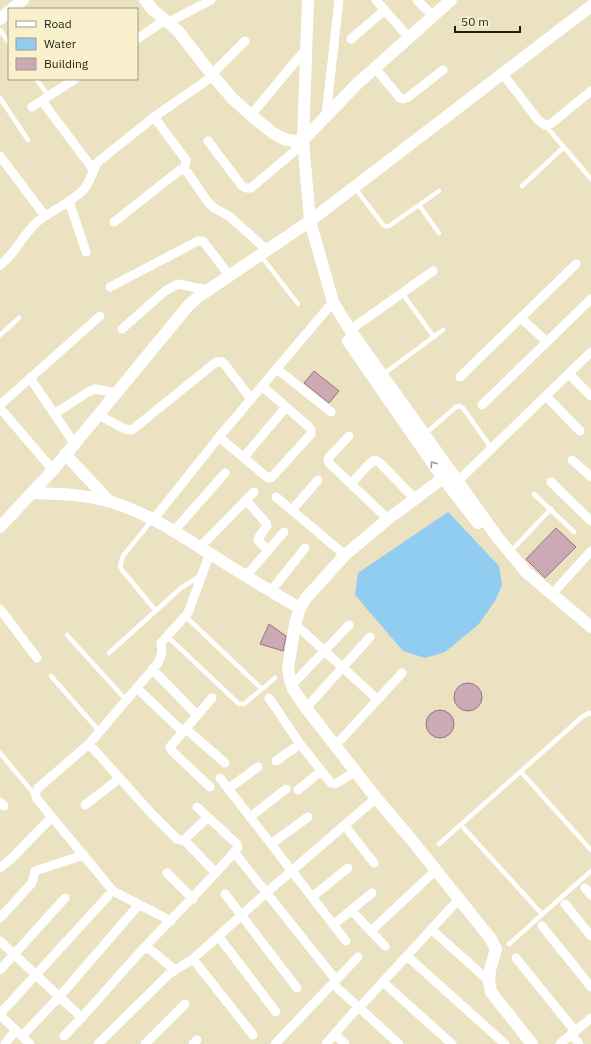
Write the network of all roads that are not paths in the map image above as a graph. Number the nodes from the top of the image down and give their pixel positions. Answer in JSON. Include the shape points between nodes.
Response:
{"nodes":[{"id":1,"x":23,"y":0,"type":"edge"},
{"id":2,"x":145,"y":0,"type":"edge"},
{"id":3,"x":212,"y":0,"type":"edge"},
{"id":4,"x":308,"y":0,"type":"edge"},
{"id":5,"x":339,"y":0,"type":"edge"},
{"id":6,"x":376,"y":0,"type":"edge"},
{"id":7,"x":418,"y":0,"type":"edge"},
{"id":8,"x":451,"y":0,"type":"edge"},
{"id":9,"x":591,"y":6,"type":"edge"},
{"id":10,"x":13,"y":8,"type":"edge"},
{"id":11,"x":385,"y":10,"type":"junction"},
{"id":12,"x":8,"y":12,"type":"edge"},
{"id":13,"x":433,"y":16,"type":"junction"},
{"id":14,"x":0,"y":19,"type":"edge"},
{"id":15,"x":167,"y":21,"type":"junction"},
{"id":16,"x":0,"y":30,"type":"edge"},
{"id":17,"x":138,"y":37,"type":"edge"},
{"id":18,"x":409,"y":38,"type":"junction"},
{"id":19,"x":351,"y":39,"type":"dead end"},
{"id":20,"x":245,"y":41,"type":"dead end"},
{"id":21,"x":8,"y":42,"type":"edge"},
{"id":22,"x":306,"y":49,"type":"junction"},
{"id":23,"x":375,"y":68,"type":"junction"},
{"id":24,"x":443,"y":70,"type":"dead end"},
{"id":25,"x":503,"y":74,"type":"junction"},
{"id":26,"x":213,"y":75,"type":"junction"},
{"id":27,"x":36,"y":80,"type":"edge"},
{"id":28,"x":74,"y":80,"type":"edge"},
{"id":29,"x":591,"y":90,"type":"edge"},
{"id":30,"x":0,"y":98,"type":"edge"},
{"id":31,"x":45,"y":99,"type":"junction"},
{"id":32,"x":32,"y":107,"type":"dead end"},
{"id":33,"x":251,"y":115,"type":"junction"},
{"id":34,"x":326,"y":116,"type":"junction"},
{"id":35,"x":154,"y":117,"type":"junction"},
{"id":36,"x":545,"y":125,"type":"junction"},
{"id":37,"x":28,"y":140,"type":"dead end"},
{"id":38,"x":208,"y":141,"type":"dead end"},
{"id":39,"x":303,"y":142,"type":"junction"},
{"id":40,"x":564,"y":147,"type":"junction"},
{"id":41,"x":0,"y":156,"type":"edge"},
{"id":42,"x":93,"y":169,"type":"junction"},
{"id":43,"x":184,"y":170,"type":"junction"},
{"id":44,"x":591,"y":179,"type":"edge"},
{"id":45,"x":522,"y":186,"type":"dead end"},
{"id":46,"x":354,"y":187,"type":"junction"},
{"id":47,"x":439,"y":191,"type":"dead end"},
{"id":48,"x":69,"y":201,"type":"junction"},
{"id":49,"x":419,"y":205,"type":"junction"},
{"id":50,"x":45,"y":216,"type":"junction"},
{"id":51,"x":310,"y":221,"type":"junction"},
{"id":52,"x":114,"y":222,"type":"dead end"},
{"id":53,"x":439,"y":233,"type":"dead end"},
{"id":54,"x":86,"y":252,"type":"dead end"},
{"id":55,"x":263,"y":252,"type":"junction"},
{"id":56,"x":576,"y":264,"type":"dead end"},
{"id":57,"x":0,"y":265,"type":"edge"},
{"id":58,"x":433,"y":271,"type":"dead end"},
{"id":59,"x":229,"y":276,"type":"junction"},
{"id":60,"x":110,"y":287,"type":"dead end"},
{"id":61,"x":207,"y":290,"type":"junction"},
{"id":62,"x":402,"y":293,"type":"junction"},
{"id":63,"x":591,"y":299,"type":"edge"},
{"id":64,"x":298,"y":304,"type":"dead end"},
{"id":65,"x":335,"y":305,"type":"junction"},
{"id":66,"x":100,"y":316,"type":"dead end"},
{"id":67,"x":19,"y":318,"type":"dead end"},
{"id":68,"x":521,"y":318,"type":"junction"},
{"id":69,"x":122,"y":329,"type":"dead end"},
{"id":70,"x":350,"y":330,"type":"junction"},
{"id":71,"x":444,"y":330,"type":"dead end"},
{"id":72,"x":0,"y":335,"type":"edge"},
{"id":73,"x":434,"y":337,"type":"junction"},
{"id":74,"x":546,"y":343,"type":"junction"},
{"id":75,"x":591,"y":352,"type":"edge"},
{"id":76,"x":277,"y":369,"type":"junction"},
{"id":77,"x":569,"y":374,"type":"junction"},
{"id":78,"x":382,"y":375,"type":"junction"},
{"id":79,"x":460,"y":377,"type":"dead end"},
{"id":80,"x":30,"y":378,"type":"junction"},
{"id":81,"x":262,"y":386,"type":"junction"},
{"id":82,"x":116,"y":393,"type":"junction"},
{"id":83,"x":546,"y":396,"type":"junction"},
{"id":84,"x":591,"y":396,"type":"edge"},
{"id":85,"x":251,"y":399,"type":"junction"},
{"id":86,"x":482,"y":405,"type":"dead end"},
{"id":87,"x":0,"y":407,"type":"edge"},
{"id":88,"x":286,"y":407,"type":"junction"},
{"id":89,"x":331,"y":412,"type":"dead end"},
{"id":90,"x":54,"y":414,"type":"junction"},
{"id":91,"x":98,"y":415,"type":"junction"},
{"id":92,"x":580,"y":431,"type":"dead end"},
{"id":93,"x":424,"y":435,"type":"junction"},
{"id":94,"x":349,"y":436,"type":"dead end"},
{"id":95,"x":219,"y":437,"type":"junction"},
{"id":96,"x":74,"y":443,"type":"junction"},
{"id":97,"x":492,"y":449,"type":"junction"},
{"id":98,"x":65,"y":454,"type":"junction"},
{"id":99,"x":244,"y":457,"type":"junction"},
{"id":100,"x":572,"y":460,"type":"dead end"},
{"id":101,"x":53,"y":470,"type":"junction"},
{"id":102,"x":225,"y":473,"type":"dead end"},
{"id":103,"x":591,"y":477,"type":"edge"},
{"id":104,"x":443,"y":478,"type":"junction"},
{"id":105,"x":318,"y":480,"type":"dead end"},
{"id":106,"x":458,"y":481,"type":"junction"},
{"id":107,"x":551,"y":482,"type":"dead end"},
{"id":108,"x":351,"y":484,"type":"junction"},
{"id":109,"x":254,"y":492,"type":"dead end"},
{"id":110,"x":33,"y":493,"type":"junction"},
{"id":111,"x":534,"y":494,"type":"dead end"},
{"id":112,"x":276,"y":497,"type":"dead end"},
{"id":113,"x":415,"y":499,"type":"junction"},
{"id":114,"x":246,"y":500,"type":"junction"},
{"id":115,"x":109,"y":501,"type":"junction"},
{"id":116,"x":292,"y":510,"type":"junction"},
{"id":117,"x":551,"y":510,"type":"junction"},
{"id":118,"x":388,"y":518,"type":"junction"},
{"id":119,"x":153,"y":520,"type":"junction"},
{"id":120,"x":591,"y":521,"type":"edge"},
{"id":121,"x":0,"y":527,"type":"edge"},
{"id":122,"x":174,"y":532,"type":"junction"},
{"id":123,"x":284,"y":532,"type":"dead end"},
{"id":124,"x":574,"y":532,"type":"dead end"},
{"id":125,"x":305,"y":548,"type":"dead end"},
{"id":126,"x":205,"y":550,"type":"junction"},
{"id":127,"x":268,"y":551,"type":"junction"},
{"id":128,"x":591,"y":551,"type":"edge"},
{"id":129,"x":510,"y":552,"type":"junction"},
{"id":130,"x":345,"y":555,"type":"junction"},
{"id":131,"x":202,"y":576,"type":"junction"},
{"id":132,"x":246,"y":576,"type":"junction"},
{"id":133,"x":271,"y":592,"type":"junction"},
{"id":134,"x":552,"y":594,"type":"junction"},
{"id":135,"x":300,"y":608,"type":"junction"},
{"id":136,"x":0,"y":609,"type":"edge"},
{"id":137,"x":156,"y":611,"type":"junction"},
{"id":138,"x":185,"y":616,"type":"junction"},
{"id":139,"x":295,"y":624,"type":"junction"},
{"id":140,"x":349,"y":625,"type":"dead end"},
{"id":141,"x":591,"y":627,"type":"edge"},
{"id":142,"x":67,"y":635,"type":"dead end"},
{"id":143,"x":167,"y":636,"type":"junction"},
{"id":144,"x":591,"y":636,"type":"edge"},
{"id":145,"x":370,"y":637,"type":"dead end"},
{"id":146,"x":324,"y":651,"type":"junction"},
{"id":147,"x":109,"y":653,"type":"dead end"},
{"id":148,"x":37,"y":658,"type":"dead end"},
{"id":149,"x":152,"y":668,"type":"junction"},
{"id":150,"x":343,"y":668,"type":"junction"},
{"id":151,"x":402,"y":673,"type":"dead end"},
{"id":152,"x":51,"y":676,"type":"dead end"},
{"id":153,"x":275,"y":678,"type":"dead end"},
{"id":154,"x":292,"y":685,"type":"junction"},
{"id":155,"x":262,"y":689,"type":"junction"},
{"id":156,"x":141,"y":692,"type":"dead end"},
{"id":157,"x":212,"y":698,"type":"dead end"},
{"id":158,"x":269,"y":698,"type":"dead end"},
{"id":159,"x":126,"y":700,"type":"junction"},
{"id":160,"x":377,"y":700,"type":"junction"},
{"id":161,"x":306,"y":708,"type":"junction"},
{"id":162,"x":591,"y":714,"type":"edge"},
{"id":163,"x":197,"y":716,"type":"junction"},
{"id":164,"x":184,"y":730,"type":"junction"},
{"id":165,"x":100,"y":732,"type":"junction"},
{"id":166,"x":89,"y":744,"type":"junction"},
{"id":167,"x":300,"y":744,"type":"junction"},
{"id":168,"x":335,"y":746,"type":"junction"},
{"id":169,"x":0,"y":753,"type":"edge"},
{"id":170,"x":276,"y":761,"type":"dead end"},
{"id":171,"x":225,"y":763,"type":"dead end"},
{"id":172,"x":258,"y":767,"type":"dead end"},
{"id":173,"x":322,"y":771,"type":"junction"},
{"id":174,"x":355,"y":772,"type":"junction"},
{"id":175,"x":520,"y":772,"type":"junction"},
{"id":176,"x":120,"y":778,"type":"junction"},
{"id":177,"x":220,"y":778,"type":"dead end"},
{"id":178,"x":210,"y":787,"type":"dead end"},
{"id":179,"x":228,"y":789,"type":"junction"},
{"id":180,"x":286,"y":790,"type":"dead end"},
{"id":181,"x":298,"y":790,"type":"dead end"},
{"id":182,"x":36,"y":796,"type":"junction"},
{"id":183,"x":376,"y":798,"type":"junction"},
{"id":184,"x":85,"y":805,"type":"dead end"},
{"id":185,"x":197,"y":807,"type":"dead end"},
{"id":186,"x":52,"y":817,"type":"junction"},
{"id":187,"x":208,"y":817,"type":"junction"},
{"id":188,"x":250,"y":817,"type":"junction"},
{"id":189,"x":308,"y":817,"type":"dead end"},
{"id":190,"x":460,"y":825,"type":"junction"},
{"id":191,"x":345,"y":826,"type":"junction"},
{"id":192,"x":184,"y":840,"type":"junction"},
{"id":193,"x":271,"y":844,"type":"junction"},
{"id":194,"x":439,"y":844,"type":"dead end"},
{"id":195,"x":591,"y":850,"type":"edge"},
{"id":196,"x":234,"y":852,"type":"junction"},
{"id":197,"x":84,"y":855,"type":"junction"},
{"id":198,"x":374,"y":863,"type":"dead end"},
{"id":199,"x":0,"y":868,"type":"edge"},
{"id":200,"x":348,"y":868,"type":"dead end"},
{"id":201,"x":436,"y":870,"type":"junction"},
{"id":202,"x":292,"y":871,"type":"junction"},
{"id":203,"x":591,"y":871,"type":"edge"},
{"id":204,"x":216,"y":873,"type":"junction"},
{"id":205,"x":167,"y":874,"type":"dead end"},
{"id":206,"x":266,"y":893,"type":"junction"},
{"id":207,"x":372,"y":893,"type":"dead end"},
{"id":208,"x":225,"y":894,"type":"dead end"},
{"id":209,"x":108,"y":896,"type":"dead end"},
{"id":210,"x":312,"y":897,"type":"junction"},
{"id":211,"x":65,"y":898,"type":"dead end"},
{"id":212,"x":193,"y":898,"type":"junction"},
{"id":213,"x":459,"y":899,"type":"junction"},
{"id":214,"x":565,"y":904,"type":"dead end"},
{"id":215,"x":136,"y":908,"type":"dead end"},
{"id":216,"x":351,"y":910,"type":"junction"},
{"id":217,"x":542,"y":914,"type":"junction"},
{"id":218,"x":242,"y":915,"type":"junction"},
{"id":219,"x":0,"y":918,"type":"edge"},
{"id":220,"x":171,"y":921,"type":"junction"},
{"id":221,"x":333,"y":924,"type":"junction"},
{"id":222,"x":542,"y":926,"type":"dead end"},
{"id":223,"x":431,"y":930,"type":"junction"},
{"id":224,"x":371,"y":931,"type":"junction"},
{"id":225,"x":591,"y":936,"type":"edge"},
{"id":226,"x":219,"y":937,"type":"junction"},
{"id":227,"x":0,"y":941,"type":"edge"},
{"id":228,"x":346,"y":941,"type":"dead end"},
{"id":229,"x":509,"y":944,"type":"dead end"},
{"id":230,"x":146,"y":946,"type":"junction"},
{"id":231,"x":385,"y":946,"type":"dead end"},
{"id":232,"x":15,"y":954,"type":"junction"},
{"id":233,"x":407,"y":956,"type":"junction"},
{"id":234,"x":358,"y":957,"type":"dead end"},
{"id":235,"x":516,"y":958,"type":"dead end"},
{"id":236,"x":193,"y":959,"type":"junction"},
{"id":237,"x":0,"y":970,"type":"edge"},
{"id":238,"x":175,"y":970,"type":"junction"},
{"id":239,"x":36,"y":974,"type":"junction"},
{"id":240,"x":489,"y":981,"type":"junction"},
{"id":241,"x":334,"y":982,"type":"junction"},
{"id":242,"x":383,"y":982,"type":"junction"},
{"id":243,"x":591,"y":987,"type":"edge"},
{"id":244,"x":298,"y":988,"type":"dead end"},
{"id":245,"x":60,"y":996,"type":"junction"},
{"id":246,"x":185,"y":1004,"type":"dead end"},
{"id":247,"x":359,"y":1008,"type":"junction"},
{"id":248,"x":276,"y":1012,"type":"dead end"},
{"id":249,"x":0,"y":1015,"type":"edge"},
{"id":250,"x":82,"y":1018,"type":"junction"},
{"id":251,"x":591,"y":1018,"type":"edge"},
{"id":252,"x":573,"y":1033,"type":"junction"},
{"id":253,"x":334,"y":1034,"type":"junction"},
{"id":254,"x":253,"y":1035,"type":"dead end"},
{"id":255,"x":64,"y":1036,"type":"dead end"},
{"id":256,"x":24,"y":1039,"type":"edge"},
{"id":257,"x":5,"y":1044,"type":"edge"},
{"id":258,"x":98,"y":1044,"type":"edge"},
{"id":259,"x":145,"y":1044,"type":"edge"},
{"id":260,"x":276,"y":1044,"type":"edge"},
{"id":261,"x":326,"y":1044,"type":"edge"},
{"id":262,"x":345,"y":1044,"type":"edge"},
{"id":263,"x":399,"y":1044,"type":"edge"},
{"id":264,"x":452,"y":1044,"type":"edge"},
{"id":265,"x":505,"y":1044,"type":"edge"},
{"id":266,"x":532,"y":1044,"type":"edge"},
{"id":267,"x":560,"y":1044,"type":"edge"},
{"id":268,"x":579,"y":1044,"type":"edge"}],
"edges":[{"from":1,"to":10,"type":"street"},
{"from":2,"to":15,"type":"street"},
{"from":3,"to":15,"type":"street"},
{"from":4,"to":22,"type":"street"},
{"from":5,"to":34,"type":"street"},
{"from":6,"to":11,"type":"street"},
{"from":7,"to":13,"type":"street"},
{"from":8,"to":13,"type":"street"},
{"from":9,"to":25,"type":"street"},
{"from":11,"to":18,"type":"street"},
{"from":11,"to":19,"type":"street"},
{"from":12,"to":14,"type":"street"},
{"from":13,"to":18,"type":"street"},
{"from":15,"to":17,"type":"street"},
{"from":15,"to":26,"type":"street"},
{"from":16,"to":21,"type":"lane"},
{"from":18,"to":23,"type":"street"},
{"from":20,"to":26,"type":"street"},
{"from":22,"to":33,"type":"street"},
{"from":22,"to":39,"type":"street"},
{"from":23,"to":24,"type":"street","via":[[403,99]]},
{"from":23,"to":34,"type":"street"},
{"from":25,"to":36,"type":"street","via":[[538,120]]},
{"from":25,"to":46,"type":"street"},
{"from":26,"to":33,"type":"street","via":[[233,99]]},
{"from":26,"to":35,"type":"street"},
{"from":27,"to":31,"type":"lane"},
{"from":28,"to":31,"type":"street"},
{"from":29,"to":36,"type":"street","via":[[552,123]]},
{"from":30,"to":37,"type":"lane"},
{"from":31,"to":32,"type":"street"},
{"from":31,"to":42,"type":"street"},
{"from":33,"to":39,"type":"street","via":[[284,139]]},
{"from":34,"to":39,"type":"street"},
{"from":35,"to":42,"type":"street","via":[[98,162]]},
{"from":35,"to":43,"type":"street","via":[[186,160]]},
{"from":36,"to":40,"type":"lane"},
{"from":38,"to":39,"type":"street","via":[[246,188],[251,188]]},
{"from":39,"to":51,"type":"street"},
{"from":40,"to":44,"type":"lane"},
{"from":40,"to":45,"type":"lane"},
{"from":41,"to":50,"type":"street"},
{"from":42,"to":48,"type":"street","via":[[84,189]]},
{"from":43,"to":52,"type":"street","via":[[180,170]]},
{"from":43,"to":55,"type":"street","via":[[207,201],[233,219]]},
{"from":46,"to":49,"type":"lane","via":[[384,226],[389,226]]},
{"from":46,"to":51,"type":"street"},
{"from":47,"to":49,"type":"lane"},
{"from":48,"to":50,"type":"street"},
{"from":48,"to":54,"type":"street"},
{"from":49,"to":53,"type":"lane"},
{"from":50,"to":57,"type":"street"},
{"from":51,"to":55,"type":"street"},
{"from":51,"to":65,"type":"street"},
{"from":55,"to":59,"type":"street"},
{"from":55,"to":64,"type":"lane"},
{"from":56,"to":68,"type":"street"},
{"from":58,"to":62,"type":"street"},
{"from":59,"to":60,"type":"street","via":[[203,241]]},
{"from":59,"to":61,"type":"street"},
{"from":61,"to":69,"type":"street","via":[[178,284]]},
{"from":61,"to":82,"type":"street","via":[[188,306]]},
{"from":62,"to":70,"type":"street"},
{"from":62,"to":73,"type":"lane"},
{"from":63,"to":74,"type":"street"},
{"from":65,"to":70,"type":"street"},
{"from":65,"to":76,"type":"street"},
{"from":104,"to":65,"type":"street","one_way":true,"via":[[339,327]]},
{"from":66,"to":80,"type":"street"},
{"from":67,"to":72,"type":"lane"},
{"from":68,"to":74,"type":"street"},
{"from":68,"to":79,"type":"street"},
{"from":70,"to":78,"type":"street"},
{"from":71,"to":73,"type":"lane"},
{"from":73,"to":78,"type":"lane"},
{"from":74,"to":86,"type":"street"},
{"from":75,"to":77,"type":"street"},
{"from":76,"to":81,"type":"street"},
{"from":76,"to":89,"type":"street"},
{"from":77,"to":83,"type":"street"},
{"from":77,"to":84,"type":"street"},
{"from":78,"to":93,"type":"street"},
{"from":80,"to":87,"type":"street"},
{"from":80,"to":90,"type":"street"},
{"from":81,"to":85,"type":"street"},
{"from":81,"to":88,"type":"street"},
{"from":82,"to":90,"type":"street","via":[[95,389]]},
{"from":82,"to":91,"type":"street"},
{"from":83,"to":92,"type":"street"},
{"from":83,"to":97,"type":"street"},
{"from":85,"to":91,"type":"street","via":[[226,366],[222,362],[216,362],[132,430]]},
{"from":85,"to":95,"type":"street"},
{"from":87,"to":101,"type":"street"},
{"from":88,"to":99,"type":"street"},
{"from":88,"to":99,"type":"street","via":[[309,427],[311,434],[271,478]]},
{"from":90,"to":96,"type":"street"},
{"from":91,"to":96,"type":"street"},
{"from":93,"to":97,"type":"lane","via":[[460,406]]},
{"from":93,"to":106,"type":"street"},
{"from":94,"to":108,"type":"street","via":[[328,459]]},
{"from":95,"to":99,"type":"street"},
{"from":95,"to":119,"type":"street"},
{"from":96,"to":98,"type":"street"},
{"from":97,"to":106,"type":"street"},
{"from":98,"to":101,"type":"street"},
{"from":98,"to":115,"type":"street"},
{"from":100,"to":103,"type":"street"},
{"from":101,"to":110,"type":"street"},
{"from":102,"to":122,"type":"street"},
{"from":104,"to":113,"type":"street"},
{"from":104,"to":144,"type":"street","via":[[516,572]]},
{"from":105,"to":116,"type":"street"},
{"from":106,"to":129,"type":"street"},
{"from":107,"to":120,"type":"street"},
{"from":108,"to":113,"type":"street","via":[[375,460]]},
{"from":108,"to":118,"type":"street"},
{"from":109,"to":114,"type":"street"},
{"from":110,"to":115,"type":"street","via":[[81,495]]},
{"from":110,"to":121,"type":"street"},
{"from":111,"to":117,"type":"lane"},
{"from":112,"to":116,"type":"street"},
{"from":113,"to":118,"type":"street"},
{"from":114,"to":126,"type":"street"},
{"from":114,"to":127,"type":"street","via":[[266,523],[267,526],[258,540]]},
{"from":115,"to":119,"type":"street"},
{"from":116,"to":130,"type":"street"},
{"from":117,"to":124,"type":"lane"},
{"from":117,"to":129,"type":"lane"},
{"from":118,"to":130,"type":"street"},
{"from":119,"to":122,"type":"street"},
{"from":119,"to":137,"type":"lane","via":[[124,556],[120,566]]},
{"from":122,"to":126,"type":"street"},
{"from":123,"to":127,"type":"street"},
{"from":125,"to":133,"type":"street"},
{"from":126,"to":131,"type":"street"},
{"from":126,"to":132,"type":"street"},
{"from":127,"to":132,"type":"street"},
{"from":128,"to":134,"type":"street"},
{"from":129,"to":134,"type":"street","via":[[526,572]]},
{"from":130,"to":135,"type":"street"},
{"from":131,"to":137,"type":"lane","via":[[188,583]]},
{"from":131,"to":138,"type":"street"},
{"from":132,"to":133,"type":"street"},
{"from":133,"to":135,"type":"street"},
{"from":134,"to":141,"type":"street"},
{"from":135,"to":139,"type":"street"},
{"from":136,"to":148,"type":"street"},
{"from":137,"to":147,"type":"lane"},
{"from":138,"to":143,"type":"street"},
{"from":138,"to":155,"type":"lane"},
{"from":139,"to":146,"type":"street"},
{"from":139,"to":154,"type":"street","via":[[288,669]]},
{"from":140,"to":146,"type":"street"},
{"from":142,"to":159,"type":"lane"},
{"from":143,"to":149,"type":"street","via":[[161,643],[161,657]]},
{"from":143,"to":155,"type":"lane","via":[[239,704],[244,704]]},
{"from":145,"to":150,"type":"street"},
{"from":146,"to":150,"type":"street"},
{"from":146,"to":154,"type":"street"},
{"from":149,"to":159,"type":"street"},
{"from":149,"to":163,"type":"street"},
{"from":150,"to":160,"type":"street"},
{"from":150,"to":161,"type":"street"},
{"from":151,"to":160,"type":"street"},
{"from":152,"to":165,"type":"lane"},
{"from":153,"to":155,"type":"lane"},
{"from":154,"to":161,"type":"street"},
{"from":156,"to":164,"type":"street"},
{"from":157,"to":163,"type":"street"},
{"from":158,"to":167,"type":"street"},
{"from":159,"to":165,"type":"street"},
{"from":160,"to":168,"type":"street"},
{"from":161,"to":168,"type":"street"},
{"from":162,"to":175,"type":"lane","via":[[582,717]]},
{"from":163,"to":164,"type":"street"},
{"from":164,"to":171,"type":"street"},
{"from":164,"to":178,"type":"street","via":[[170,747],[171,750]]},
{"from":165,"to":166,"type":"street"},
{"from":166,"to":176,"type":"street"},
{"from":166,"to":182,"type":"street","via":[[38,788]]},
{"from":167,"to":170,"type":"street"},
{"from":167,"to":173,"type":"street"},
{"from":168,"to":174,"type":"street"},
{"from":169,"to":182,"type":"lane"},
{"from":172,"to":179,"type":"street"},
{"from":173,"to":174,"type":"street","via":[[334,785]]},
{"from":173,"to":181,"type":"street"},
{"from":174,"to":183,"type":"street"},
{"from":175,"to":190,"type":"lane"},
{"from":175,"to":195,"type":"lane"},
{"from":176,"to":184,"type":"street"},
{"from":176,"to":192,"type":"street","via":[[177,839]]},
{"from":177,"to":179,"type":"street"},
{"from":179,"to":188,"type":"street"},
{"from":180,"to":188,"type":"street"},
{"from":182,"to":186,"type":"street"},
{"from":183,"to":191,"type":"street"},
{"from":183,"to":201,"type":"street"},
{"from":185,"to":187,"type":"street"},
{"from":186,"to":197,"type":"street"},
{"from":186,"to":199,"type":"street"},
{"from":187,"to":192,"type":"street"},
{"from":187,"to":196,"type":"street","via":[[238,844]]},
{"from":188,"to":193,"type":"street"},
{"from":189,"to":193,"type":"street"},
{"from":190,"to":194,"type":"lane"},
{"from":190,"to":217,"type":"lane"},
{"from":191,"to":198,"type":"street"},
{"from":191,"to":202,"type":"street"},
{"from":192,"to":204,"type":"street"},
{"from":193,"to":202,"type":"street"},
{"from":196,"to":204,"type":"street"},
{"from":196,"to":206,"type":"street"},
{"from":197,"to":219,"type":"street","via":[[36,871],[32,883]]},
{"from":197,"to":220,"type":"street","via":[[113,891]]},
{"from":200,"to":210,"type":"street"},
{"from":201,"to":213,"type":"street"},
{"from":201,"to":224,"type":"street"},
{"from":202,"to":206,"type":"street"},
{"from":202,"to":210,"type":"street"},
{"from":203,"to":217,"type":"lane"},
{"from":204,"to":212,"type":"street"},
{"from":205,"to":212,"type":"street"},
{"from":206,"to":218,"type":"street"},
{"from":206,"to":241,"type":"street"},
{"from":207,"to":216,"type":"street"},
{"from":208,"to":218,"type":"street"},
{"from":209,"to":239,"type":"street"},
{"from":210,"to":221,"type":"street"},
{"from":211,"to":232,"type":"street"},
{"from":212,"to":220,"type":"street"},
{"from":213,"to":223,"type":"street"},
{"from":213,"to":240,"type":"street","via":[[491,939],[496,950]]},
{"from":214,"to":225,"type":"street"},
{"from":215,"to":245,"type":"street"},
{"from":216,"to":221,"type":"street"},
{"from":216,"to":224,"type":"street"},
{"from":217,"to":229,"type":"lane"},
{"from":218,"to":226,"type":"street"},
{"from":218,"to":244,"type":"street"},
{"from":220,"to":230,"type":"street"},
{"from":221,"to":228,"type":"street"},
{"from":222,"to":243,"type":"street"},
{"from":223,"to":233,"type":"street"},
{"from":223,"to":240,"type":"street"},
{"from":224,"to":231,"type":"street"},
{"from":226,"to":236,"type":"street"},
{"from":226,"to":248,"type":"street"},
{"from":227,"to":232,"type":"street"},
{"from":230,"to":238,"type":"street"},
{"from":230,"to":250,"type":"street"},
{"from":232,"to":237,"type":"street"},
{"from":232,"to":239,"type":"street"},
{"from":233,"to":242,"type":"street"},
{"from":233,"to":265,"type":"street"},
{"from":234,"to":241,"type":"street"},
{"from":235,"to":252,"type":"street"},
{"from":236,"to":238,"type":"street"},
{"from":236,"to":254,"type":"street"},
{"from":238,"to":258,"type":"street"},
{"from":239,"to":245,"type":"street"},
{"from":239,"to":249,"type":"street"},
{"from":240,"to":266,"type":"street","via":[[491,992]]},
{"from":241,"to":247,"type":"street"},
{"from":241,"to":260,"type":"street"},
{"from":242,"to":247,"type":"street"},
{"from":242,"to":264,"type":"street"},
{"from":245,"to":250,"type":"street"},
{"from":245,"to":256,"type":"street"},
{"from":246,"to":259,"type":"street"},
{"from":247,"to":253,"type":"street"},
{"from":247,"to":263,"type":"street"},
{"from":249,"to":256,"type":"street"},
{"from":250,"to":255,"type":"street"},
{"from":251,"to":252,"type":"street"},
{"from":252,"to":267,"type":"street"},
{"from":252,"to":268,"type":"street"},
{"from":253,"to":261,"type":"street"},
{"from":253,"to":262,"type":"street"},
{"from":256,"to":257,"type":"street"}]}
